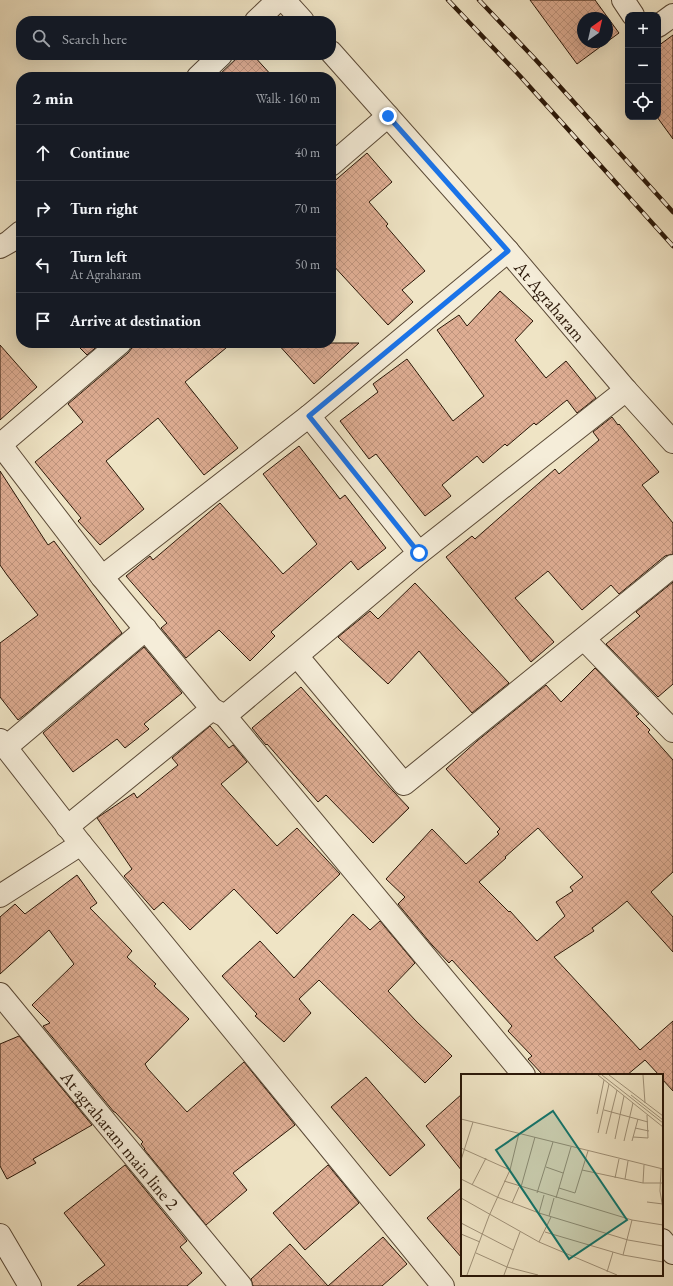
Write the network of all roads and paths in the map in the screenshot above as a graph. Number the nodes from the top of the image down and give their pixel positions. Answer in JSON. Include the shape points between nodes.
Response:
{"nodes":[{"id":1,"x":278,"y":0,"type":"edge"},
{"id":2,"x":284,"y":0,"type":"edge"},
{"id":3,"x":623,"y":0,"type":"edge"},
{"id":4,"x":631,"y":12,"type":"edge"},
{"id":5,"x":673,"y":15,"type":"edge"},
{"id":6,"x":261,"y":16,"type":"edge"},
{"id":7,"x":298,"y":16,"type":"edge"},
{"id":8,"x":661,"y":24,"type":"edge"},
{"id":9,"x":336,"y":58,"type":"edge"},
{"id":10,"x":216,"y":60,"type":"edge"},
{"id":11,"x":203,"y":72,"type":"edge"},
{"id":12,"x":388,"y":116,"type":"junction"},
{"id":13,"x":336,"y":161,"type":"edge"},
{"id":14,"x":508,"y":251,"type":"junction"},
{"id":15,"x":114,"y":348,"type":"edge"},
{"id":16,"x":626,"y":390,"type":"junction"},
{"id":17,"x":309,"y":416,"type":"junction"},
{"id":18,"x":673,"y":442,"type":"edge"},
{"id":19,"x":0,"y":444,"type":"edge"},
{"id":20,"x":419,"y":553,"type":"junction"},
{"id":21,"x":673,"y":566,"type":"edge"},
{"id":22,"x":102,"y":577,"type":"junction"},
{"id":23,"x":146,"y":629,"type":"junction"},
{"id":24,"x":584,"y":639,"type":"junction"},
{"id":25,"x":297,"y":656,"type":"junction"},
{"id":26,"x":218,"y":712,"type":"junction"},
{"id":27,"x":673,"y":731,"type":"edge"},
{"id":28,"x":3,"y":744,"type":"edge"},
{"id":29,"x":68,"y":827,"type":"junction"},
{"id":30,"x":81,"y":844,"type":"junction"},
{"id":31,"x":0,"y":896,"type":"edge"},
{"id":32,"x":0,"y":994,"type":"edge"},
{"id":33,"x":523,"y":1074,"type":"edge"},
{"id":34,"x":0,"y":1235,"type":"edge"},
{"id":35,"x":663,"y":1241,"type":"edge"},
{"id":36,"x":673,"y":1253,"type":"edge"},
{"id":37,"x":30,"y":1286,"type":"edge"},
{"id":38,"x":241,"y":1286,"type":"edge"},
{"id":39,"x":443,"y":1286,"type":"edge"}],
"edges":[{"from":1,"to":6,"type":"street"},
{"from":2,"to":7,"type":"street"},
{"from":3,"to":4,"type":"street"},
{"from":5,"to":8,"type":"street"},
{"from":9,"to":12,"type":"street","name":"At Agraharam"},
{"from":10,"to":11,"type":"street"},
{"from":12,"to":13,"type":"street"},
{"from":12,"to":14,"type":"street","name":"At Agraharam"},
{"from":14,"to":16,"type":"street","name":"At Agraharam"},
{"from":14,"to":17,"type":"street"},
{"from":15,"to":19,"type":"street"},
{"from":16,"to":18,"type":"street","name":"At Agraharam"},
{"from":16,"to":20,"type":"street"},
{"from":17,"to":20,"type":"street"},
{"from":17,"to":22,"type":"street"},
{"from":19,"to":22,"type":"street"},
{"from":20,"to":25,"type":"street"},
{"from":21,"to":24,"type":"street"},
{"from":22,"to":23,"type":"street"},
{"from":23,"to":26,"type":"street"},
{"from":23,"to":28,"type":"street"},
{"from":24,"to":25,"type":"street","via":[[404,784]]},
{"from":24,"to":27,"type":"street"},
{"from":25,"to":26,"type":"street"},
{"from":26,"to":29,"type":"street"},
{"from":26,"to":33,"type":"street"},
{"from":28,"to":29,"type":"street"},
{"from":29,"to":30,"type":"street"},
{"from":30,"to":31,"type":"street"},
{"from":30,"to":39,"type":"street"},
{"from":32,"to":38,"type":"street","name":"At agraharam main line 2"},
{"from":34,"to":37,"type":"street"},
{"from":35,"to":36,"type":"street"}]}
